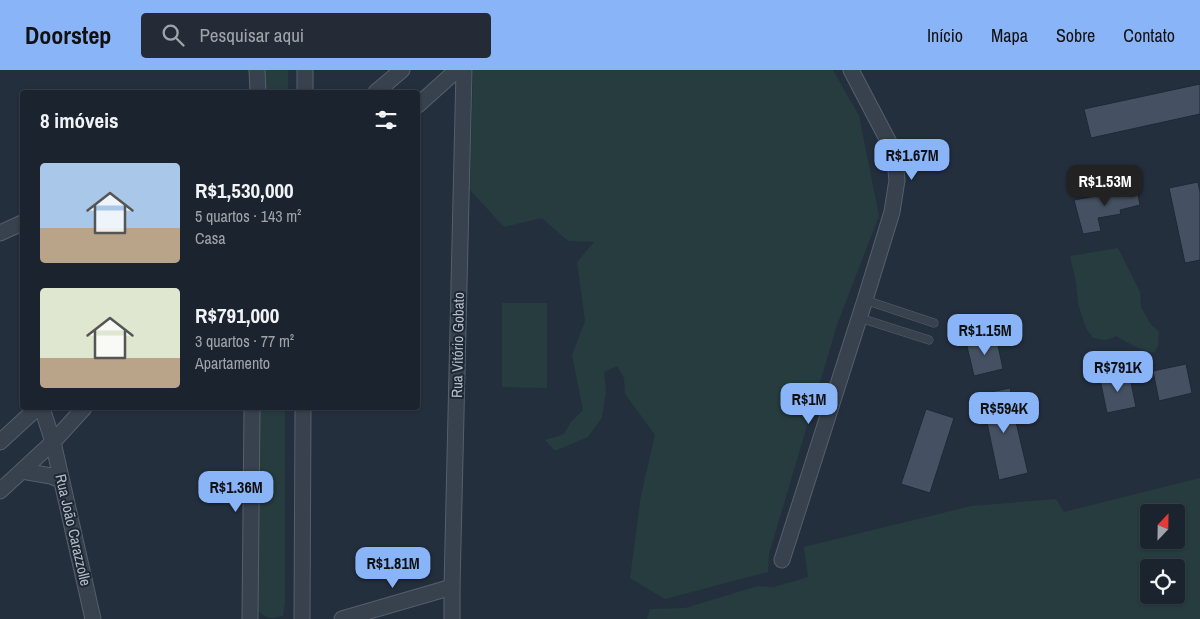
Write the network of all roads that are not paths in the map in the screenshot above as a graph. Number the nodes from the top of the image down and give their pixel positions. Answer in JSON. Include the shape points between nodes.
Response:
{"nodes":[{"id":1,"x":257,"y":70,"type":"edge"},
{"id":2,"x":305,"y":70,"type":"edge"},
{"id":3,"x":402,"y":70,"type":"edge"},
{"id":4,"x":457,"y":70,"type":"edge"},
{"id":5,"x":464,"y":70,"type":"edge"},
{"id":6,"x":851,"y":70,"type":"edge"},
{"id":7,"x":258,"y":90,"type":"edge"},
{"id":8,"x":305,"y":90,"type":"edge"},
{"id":9,"x":378,"y":90,"type":"edge"},
{"id":10,"x":420,"y":102,"type":"edge"},
{"id":11,"x":20,"y":224,"type":"edge"},
{"id":12,"x":0,"y":233,"type":"edge"},
{"id":13,"x":865,"y":300,"type":"junction"},
{"id":14,"x":860,"y":318,"type":"junction"},
{"id":15,"x":934,"y":323,"type":"dead end"},
{"id":16,"x":929,"y":340,"type":"dead end"},
{"id":17,"x":35,"y":410,"type":"edge"},
{"id":18,"x":43,"y":410,"type":"edge"},
{"id":19,"x":82,"y":410,"type":"edge"},
{"id":20,"x":252,"y":410,"type":"edge"},
{"id":21,"x":303,"y":410,"type":"edge"},
{"id":22,"x":0,"y":442,"type":"edge"},
{"id":23,"x":53,"y":442,"type":"junction"},
{"id":24,"x":22,"y":471,"type":"junction"},
{"id":25,"x":61,"y":480,"type":"junction"},
{"id":26,"x":0,"y":491,"type":"edge"},
{"id":27,"x":782,"y":560,"type":"dead end"},
{"id":28,"x":452,"y":587,"type":"junction"},
{"id":29,"x":93,"y":619,"type":"edge"},
{"id":30,"x":250,"y":619,"type":"edge"},
{"id":31,"x":302,"y":619,"type":"edge"},
{"id":32,"x":342,"y":619,"type":"edge"},
{"id":33,"x":452,"y":619,"type":"edge"}],
"edges":[{"from":1,"to":7,"type":"street"},
{"from":2,"to":8,"type":"street"},
{"from":3,"to":9,"type":"street"},
{"from":4,"to":10,"type":"street"},
{"from":5,"to":28,"type":"street","name":"Rua Vitório Gobato"},
{"from":6,"to":13,"type":"street","via":[[894,152],[897,180],[892,212]]},
{"from":11,"to":12,"type":"street"},
{"from":13,"to":14,"type":"street"},
{"from":13,"to":15,"type":"lane"},
{"from":14,"to":16,"type":"lane"},
{"from":14,"to":27,"type":"street"},
{"from":17,"to":22,"type":"street"},
{"from":18,"to":23,"type":"street","name":"Rua João Carazzolle"},
{"from":19,"to":23,"type":"street"},
{"from":20,"to":30,"type":"street"},
{"from":21,"to":31,"type":"street"},
{"from":23,"to":24,"type":"street"},
{"from":23,"to":25,"type":"street","name":"Rua João Carazzolle"},
{"from":24,"to":25,"type":"street"},
{"from":24,"to":26,"type":"street"},
{"from":25,"to":29,"type":"street","name":"Rua João Carazzolle"},
{"from":28,"to":32,"type":"street"},
{"from":28,"to":33,"type":"street","name":"Rua Vitório Gobato"}]}
